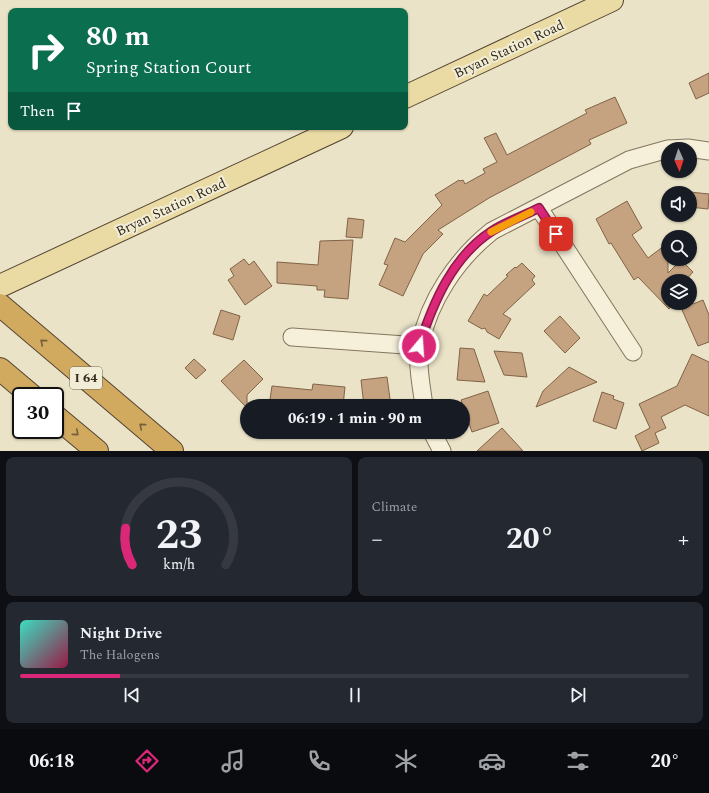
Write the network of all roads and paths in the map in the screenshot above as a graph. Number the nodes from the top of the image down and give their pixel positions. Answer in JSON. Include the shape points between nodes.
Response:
{"nodes":[{"id":1,"x":612,"y":0,"type":"edge"},
{"id":2,"x":408,"y":96,"type":"edge"},
{"id":3,"x":336,"y":130,"type":"edge"},
{"id":4,"x":697,"y":149,"type":"edge"},
{"id":5,"x":661,"y":151,"type":"edge"},
{"id":6,"x":709,"y":151,"type":"edge"},
{"id":7,"x":539,"y":208,"type":"junction"},
{"id":8,"x":0,"y":286,"type":"edge"},
{"id":9,"x":0,"y":305,"type":"edge"},
{"id":10,"x":292,"y":337,"type":"dead end"},
{"id":11,"x":419,"y":346,"type":"junction"},
{"id":12,"x":633,"y":352,"type":"dead end"},
{"id":13,"x":0,"y":369,"type":"edge"},
{"id":14,"x":21,"y":387,"type":"edge"},
{"id":15,"x":423,"y":399,"type":"edge"},
{"id":16,"x":64,"y":424,"type":"edge"},
{"id":17,"x":436,"y":439,"type":"edge"},
{"id":18,"x":96,"y":451,"type":"edge"},
{"id":19,"x":172,"y":451,"type":"edge"},
{"id":20,"x":442,"y":451,"type":"edge"}],
"edges":[{"from":1,"to":2,"type":"main road","name":"Bryan Station Road"},
{"from":3,"to":8,"type":"main road","name":"Bryan Station Road"},
{"from":4,"to":6,"type":"street"},
{"from":5,"to":7,"type":"street","via":[[629,160]]},
{"from":7,"to":11,"type":"street","via":[[492,231],[474,245],[458,263],[437,300]]},
{"from":7,"to":12,"type":"street"},
{"from":19,"to":9,"type":"highway","number":"I 64","one_way":true},
{"from":10,"to":11,"type":"street"},
{"from":11,"to":15,"type":"street"},
{"from":13,"to":14,"type":"highway"},
{"from":16,"to":18,"type":"highway","one_way":true},
{"from":17,"to":20,"type":"street"}]}
